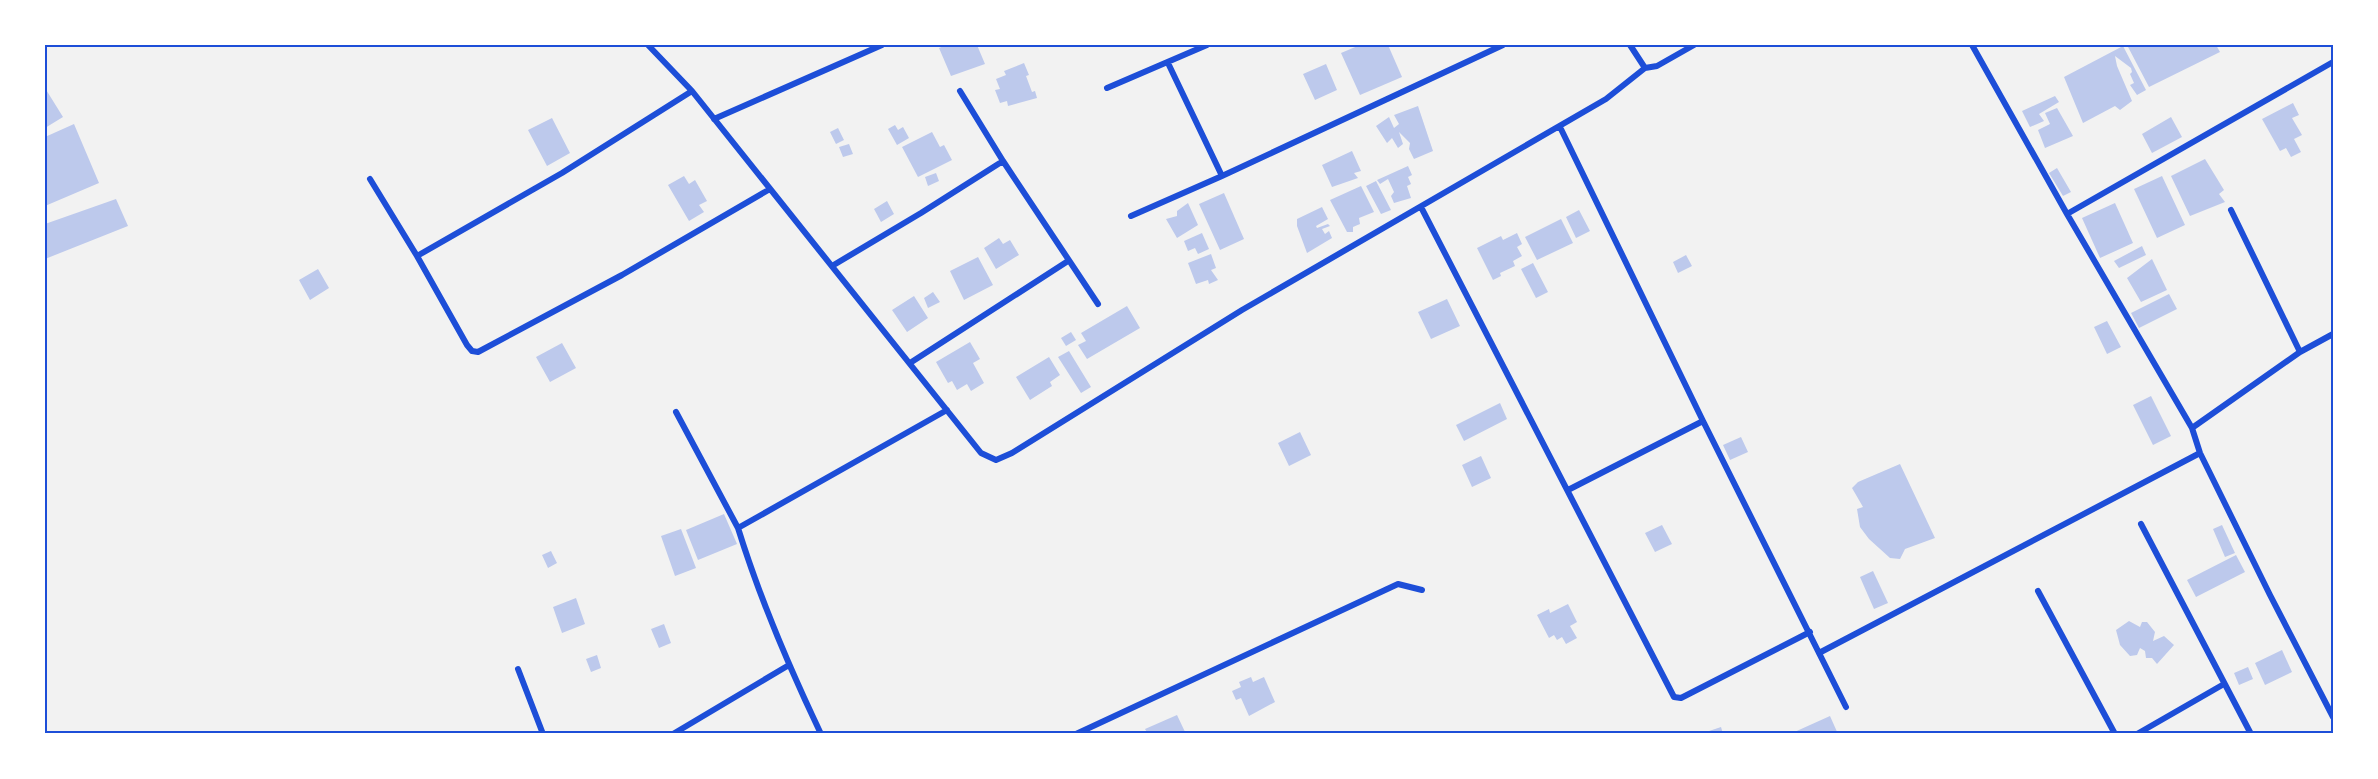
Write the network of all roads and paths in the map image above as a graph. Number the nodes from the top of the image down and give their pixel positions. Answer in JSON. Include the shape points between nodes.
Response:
{"nodes":[{"id":1,"x":648,"y":45,"type":"edge"},
{"id":2,"x":882,"y":45,"type":"edge"},
{"id":3,"x":1208,"y":45,"type":"edge"},
{"id":4,"x":1503,"y":45,"type":"edge"},
{"id":5,"x":1630,"y":45,"type":"edge"},
{"id":6,"x":1694,"y":45,"type":"edge"},
{"id":7,"x":1972,"y":45,"type":"edge"},
{"id":8,"x":2333,"y":62,"type":"edge"},
{"id":9,"x":1168,"y":63,"type":"junction"},
{"id":10,"x":1645,"y":68,"type":"junction"},
{"id":11,"x":1107,"y":88,"type":"dead end"},
{"id":12,"x":692,"y":91,"type":"junction"},
{"id":13,"x":960,"y":91,"type":"dead end"},
{"id":14,"x":714,"y":119,"type":"junction"},
{"id":15,"x":1560,"y":127,"type":"junction"},
{"id":16,"x":1003,"y":161,"type":"junction"},
{"id":17,"x":1222,"y":176,"type":"junction"},
{"id":18,"x":370,"y":179,"type":"dead end"},
{"id":19,"x":770,"y":189,"type":"junction"},
{"id":20,"x":1421,"y":207,"type":"junction"},
{"id":21,"x":2231,"y":210,"type":"dead end"},
{"id":22,"x":2067,"y":214,"type":"junction"},
{"id":23,"x":1131,"y":216,"type":"dead end"},
{"id":24,"x":417,"y":256,"type":"junction"},
{"id":25,"x":1068,"y":261,"type":"junction"},
{"id":26,"x":832,"y":266,"type":"junction"},
{"id":27,"x":1098,"y":304,"type":"dead end"},
{"id":28,"x":2333,"y":334,"type":"edge"},
{"id":29,"x":2300,"y":352,"type":"junction"},
{"id":30,"x":910,"y":363,"type":"junction"},
{"id":31,"x":947,"y":410,"type":"junction"},
{"id":32,"x":676,"y":412,"type":"dead end"},
{"id":33,"x":1703,"y":421,"type":"junction"},
{"id":34,"x":2192,"y":428,"type":"junction"},
{"id":35,"x":2200,"y":453,"type":"junction"},
{"id":36,"x":1568,"y":490,"type":"junction"},
{"id":37,"x":2141,"y":524,"type":"dead end"},
{"id":38,"x":738,"y":528,"type":"junction"},
{"id":39,"x":1422,"y":590,"type":"dead end"},
{"id":40,"x":2038,"y":591,"type":"dead end"},
{"id":41,"x":1810,"y":632,"type":"junction"},
{"id":42,"x":1819,"y":653,"type":"junction"},
{"id":43,"x":789,"y":665,"type":"junction"},
{"id":44,"x":518,"y":669,"type":"dead end"},
{"id":45,"x":2224,"y":684,"type":"junction"},
{"id":46,"x":1846,"y":707,"type":"dead end"},
{"id":47,"x":2333,"y":717,"type":"edge"},
{"id":48,"x":543,"y":734,"type":"edge"},
{"id":49,"x":673,"y":734,"type":"edge"},
{"id":50,"x":821,"y":734,"type":"edge"},
{"id":51,"x":1076,"y":734,"type":"edge"},
{"id":52,"x":2115,"y":734,"type":"edge"},
{"id":53,"x":2137,"y":734,"type":"edge"},
{"id":54,"x":2250,"y":734,"type":"edge"}],
"edges":[{"from":1,"to":12,"type":"street"},
{"from":2,"to":14,"type":"street"},
{"from":3,"to":9,"type":"street"},
{"from":4,"to":17,"type":"street"},
{"from":5,"to":10,"type":"street"},
{"from":6,"to":10,"type":"street","via":[[1657,66]]},
{"from":7,"to":22,"type":"street"},
{"from":8,"to":22,"type":"street"},
{"from":9,"to":11,"type":"street"},
{"from":9,"to":17,"type":"street"},
{"from":10,"to":15,"type":"street","via":[[1606,99]]},
{"from":12,"to":14,"type":"street"},
{"from":12,"to":24,"type":"street","via":[[562,173]]},
{"from":13,"to":16,"type":"street"},
{"from":14,"to":19,"type":"street"},
{"from":15,"to":20,"type":"street"},
{"from":15,"to":33,"type":"street"},
{"from":16,"to":25,"type":"street"},
{"from":16,"to":26,"type":"street"},
{"from":17,"to":23,"type":"street"},
{"from":18,"to":24,"type":"street"},
{"from":19,"to":24,"type":"street","via":[[478,352],[467,345]]},
{"from":19,"to":26,"type":"street"},
{"from":20,"to":31,"type":"street","via":[[1242,310],[996,460],[981,453]]},
{"from":20,"to":36,"type":"street"},
{"from":21,"to":29,"type":"street"},
{"from":22,"to":34,"type":"street"},
{"from":25,"to":27,"type":"street"},
{"from":25,"to":30,"type":"street"},
{"from":26,"to":30,"type":"street"},
{"from":28,"to":29,"type":"street"},
{"from":29,"to":34,"type":"street"},
{"from":30,"to":31,"type":"street"},
{"from":31,"to":38,"type":"street"},
{"from":32,"to":38,"type":"street"},
{"from":33,"to":36,"type":"street"},
{"from":33,"to":41,"type":"street"},
{"from":34,"to":35,"type":"street"},
{"from":35,"to":42,"type":"street"},
{"from":35,"to":47,"type":"street"},
{"from":36,"to":41,"type":"street","via":[[1674,697],[1680,698]]},
{"from":37,"to":45,"type":"street"},
{"from":38,"to":43,"type":"street"},
{"from":39,"to":51,"type":"street","via":[[1398,584]]},
{"from":40,"to":52,"type":"street"},
{"from":41,"to":42,"type":"street"},
{"from":42,"to":46,"type":"street"},
{"from":43,"to":49,"type":"street"},
{"from":43,"to":50,"type":"street"},
{"from":44,"to":48,"type":"street"},
{"from":45,"to":53,"type":"street"},
{"from":45,"to":54,"type":"street"}]}
